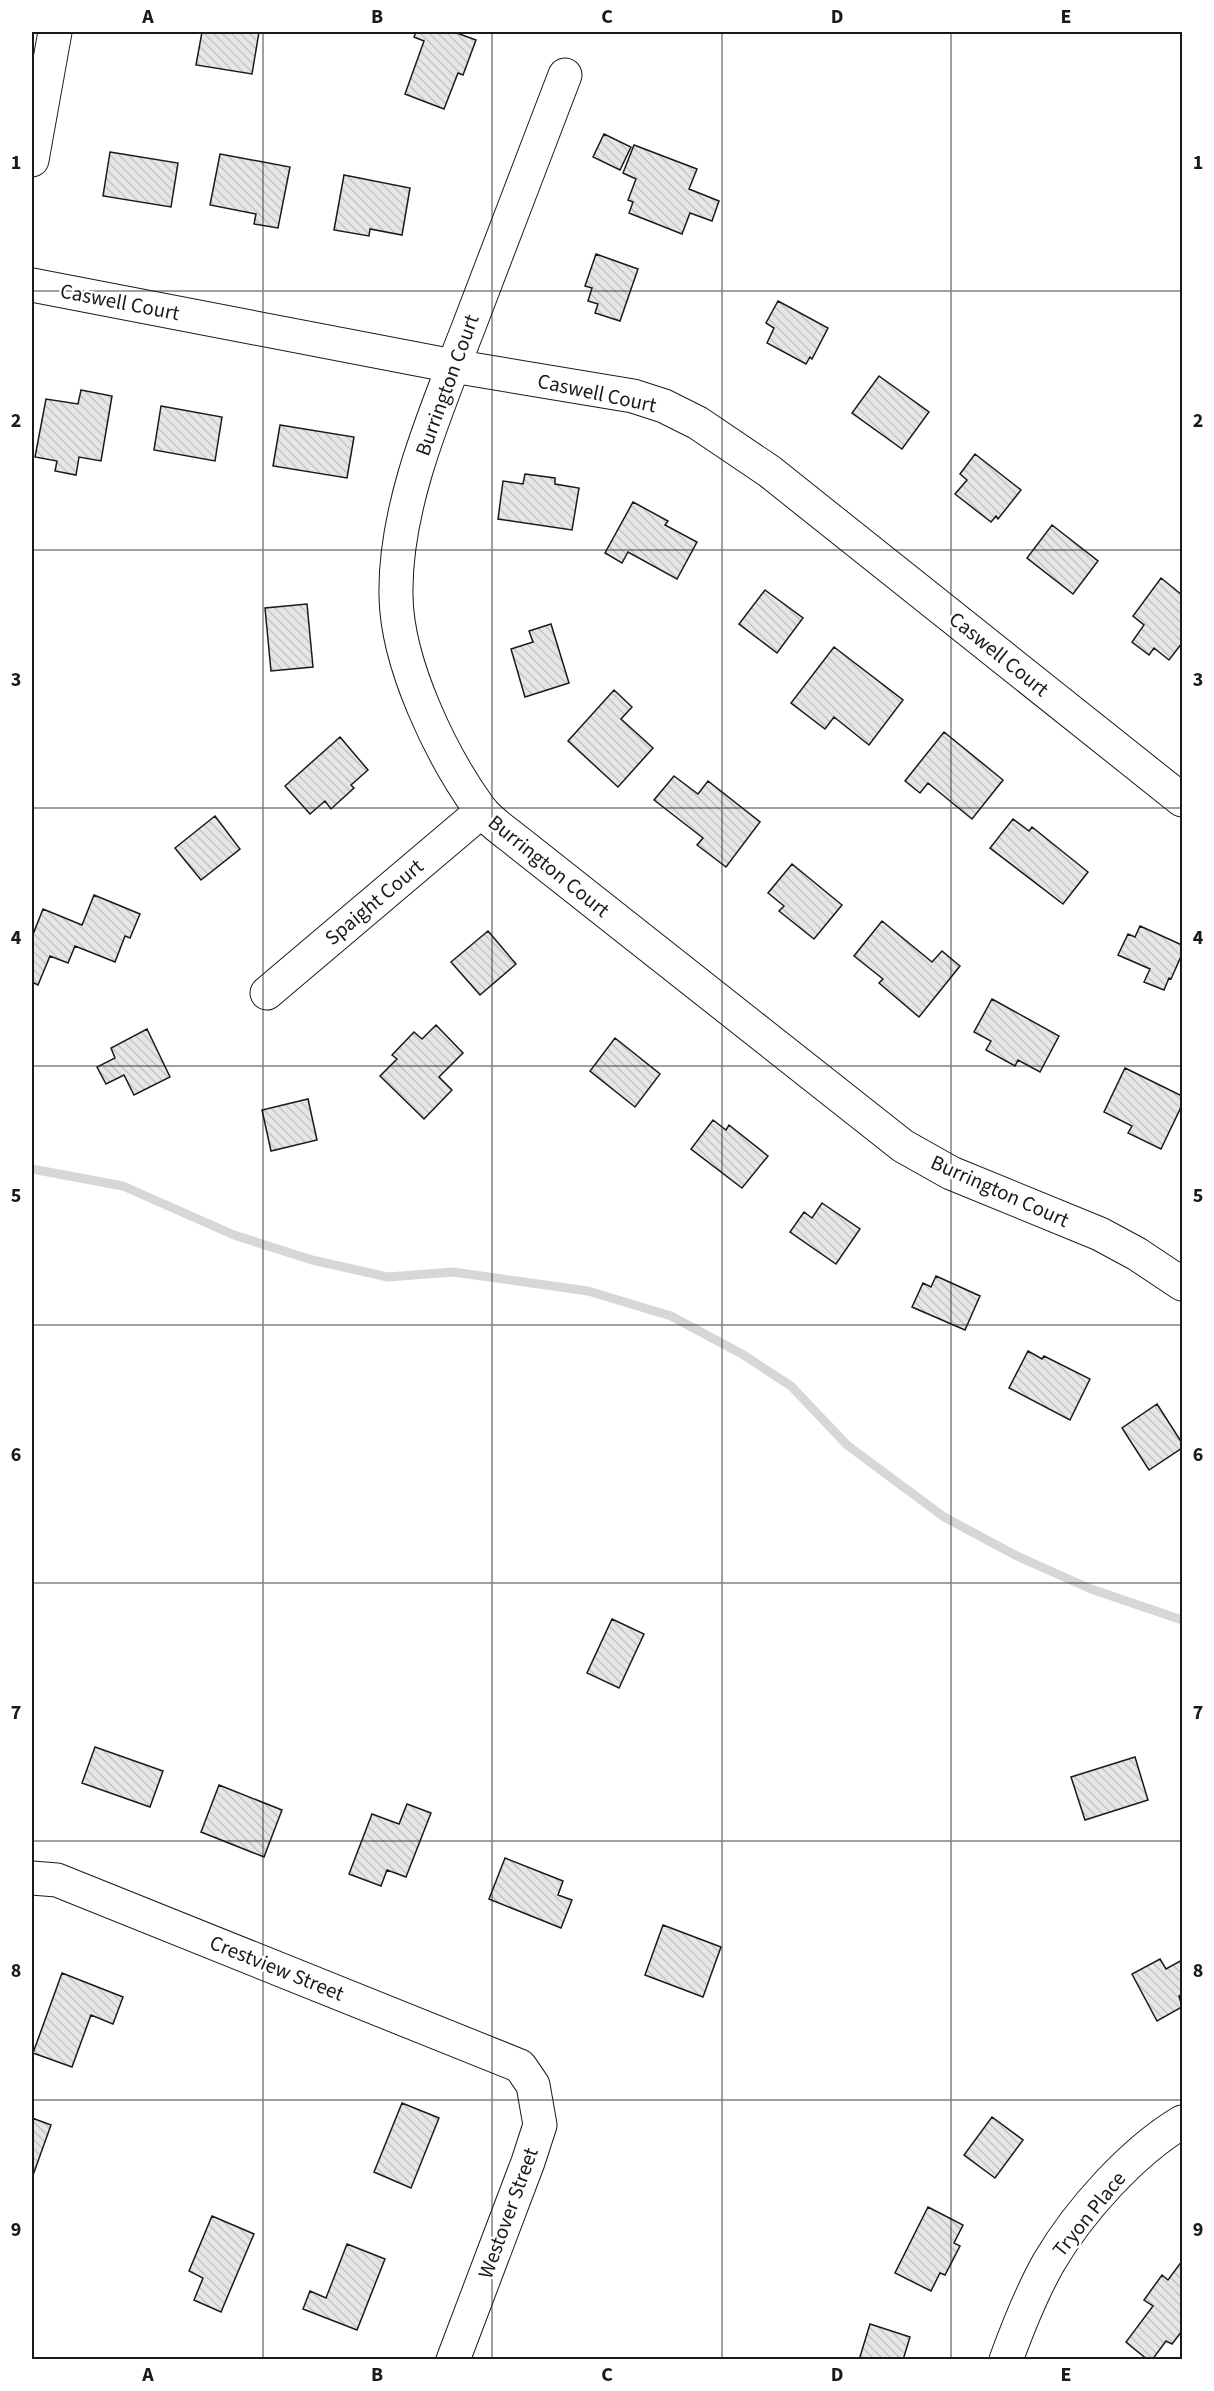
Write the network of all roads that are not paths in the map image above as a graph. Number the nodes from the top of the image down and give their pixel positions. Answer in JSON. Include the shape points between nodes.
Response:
{"nodes":[{"id":1,"x":55,"y":32,"type":"edge"},
{"id":2,"x":565,"y":75,"type":"dead end"},
{"id":3,"x":32,"y":160,"type":"edge"},
{"id":4,"x":32,"y":285,"type":"edge"},
{"id":5,"x":453,"y":366,"type":"junction"},
{"id":6,"x":1182,"y":800,"type":"edge"},
{"id":7,"x":482,"y":811,"type":"junction"},
{"id":8,"x":267,"y":993,"type":"dead end"},
{"id":9,"x":1182,"y":1284,"type":"edge"},
{"id":10,"x":32,"y":1878,"type":"edge"},
{"id":11,"x":520,"y":2066,"type":"joint"},
{"id":12,"x":1182,"y":2122,"type":"edge"},
{"id":13,"x":453,"y":2360,"type":"edge"},
{"id":14,"x":1006,"y":2360,"type":"edge"}],
"edges":[{"from":1,"to":3,"type":"street"},
{"from":2,"to":5,"type":"street","name":"Burrington Court"},
{"from":4,"to":5,"type":"street","name":"Caswell Court"},
{"from":5,"to":6,"type":"street","name":"Caswell Court","via":[[633,396],[698,423],[769,471]]},
{"from":5,"to":7,"type":"street","name":"Burrington Court","via":[[415,472],[399,549],[396,597],[402,644],[413,680],[446,755]]},
{"from":7,"to":8,"type":"street","name":"Spaight Court"},
{"from":7,"to":9,"type":"street","name":"Burrington Court","via":[[903,1146],[951,1173],[1100,1234]]},
{"from":10,"to":11,"type":"street","name":"Crestview Street","via":[[57,1880]]},
{"from":11,"to":13,"type":"street","name":"Westover Street","via":[[533,2085],[540,2125]]},
{"from":12,"to":14,"type":"street","name":"Tryon Place","via":[[1141,2154],[1076,2223],[1049,2262]]}]}
